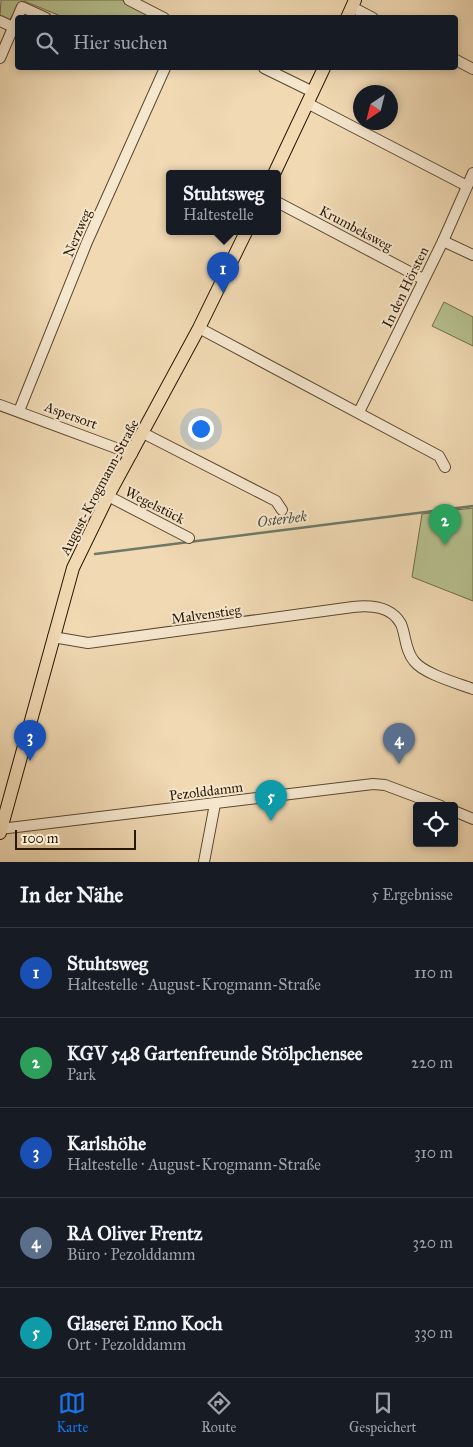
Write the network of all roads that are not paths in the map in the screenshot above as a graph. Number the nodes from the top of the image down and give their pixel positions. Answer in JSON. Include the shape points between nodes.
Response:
{"nodes":[{"id":1,"x":129,"y":0,"type":"edge"},
{"id":2,"x":351,"y":8,"type":"edge"},
{"id":3,"x":18,"y":15,"type":"edge"},
{"id":4,"x":40,"y":15,"type":"edge"},
{"id":5,"x":158,"y":15,"type":"edge"},
{"id":6,"x":366,"y":15,"type":"edge"},
{"id":7,"x":0,"y":21,"type":"edge"},
{"id":8,"x":15,"y":21,"type":"edge"},
{"id":9,"x":12,"y":27,"type":"junction"},
{"id":10,"x":0,"y":58,"type":"edge"},
{"id":11,"x":458,"y":61,"type":"edge"},
{"id":12,"x":473,"y":69,"type":"edge"},
{"id":13,"x":161,"y":70,"type":"edge"},
{"id":14,"x":267,"y":70,"type":"edge"},
{"id":15,"x":323,"y":70,"type":"edge"},
{"id":16,"x":310,"y":98,"type":"junction"},
{"id":17,"x":276,"y":170,"type":"edge"},
{"id":18,"x":473,"y":173,"type":"edge"},
{"id":19,"x":467,"y":186,"type":"junction"},
{"id":20,"x":281,"y":204,"type":"edge"},
{"id":21,"x":245,"y":235,"type":"edge"},
{"id":22,"x":443,"y":241,"type":"junction"},
{"id":23,"x":473,"y":256,"type":"edge"},
{"id":24,"x":423,"y":279,"type":"junction"},
{"id":25,"x":199,"y":328,"type":"junction"},
{"id":26,"x":0,"y":405,"type":"edge"},
{"id":27,"x":19,"y":411,"type":"junction"},
{"id":28,"x":359,"y":412,"type":"junction"},
{"id":29,"x":143,"y":434,"type":"junction"},
{"id":30,"x":132,"y":454,"type":"junction"},
{"id":31,"x":446,"y":466,"type":"dead end"},
{"id":32,"x":108,"y":496,"type":"junction"},
{"id":33,"x":282,"y":510,"type":"dead end"},
{"id":34,"x":189,"y":538,"type":"dead end"},
{"id":35,"x":52,"y":636,"type":"junction"},
{"id":36,"x":473,"y":689,"type":"edge"},
{"id":37,"x":430,"y":802,"type":"edge"},
{"id":38,"x":215,"y":804,"type":"junction"},
{"id":39,"x":458,"y":813,"type":"edge"},
{"id":40,"x":473,"y":819,"type":"edge"},
{"id":41,"x":0,"y":831,"type":"edge"},
{"id":42,"x":204,"y":862,"type":"edge"}],
"edges":[{"from":1,"to":5,"type":"street"},
{"from":2,"to":6,"type":"street"},
{"from":3,"to":4,"type":"street","via":[[22,6]]},
{"from":7,"to":9,"type":"street"},
{"from":8,"to":9,"type":"street"},
{"from":9,"to":10,"type":"street"},
{"from":11,"to":12,"type":"street"},
{"from":13,"to":27,"type":"street","name":"Nerzweg"},
{"from":14,"to":16,"type":"street"},
{"from":15,"to":16,"type":"main road"},
{"from":16,"to":17,"type":"main road"},
{"from":16,"to":19,"type":"street"},
{"from":18,"to":19,"type":"street","name":"In den Hörsten"},
{"from":19,"to":22,"type":"street","name":"In den Hörsten"},
{"from":20,"to":24,"type":"street","name":"Krumbeksweg"},
{"from":21,"to":25,"type":"main road","name":"August-Krogmann-Straße"},
{"from":22,"to":23,"type":"street"},
{"from":22,"to":24,"type":"street","name":"In den Hörsten"},
{"from":24,"to":28,"type":"street","name":"In den Hörsten"},
{"from":25,"to":28,"type":"street"},
{"from":25,"to":29,"type":"main road","name":"August-Krogmann-Straße"},
{"from":26,"to":27,"type":"street","name":"Aspersort"},
{"from":27,"to":30,"type":"street","name":"Aspersort"},
{"from":28,"to":31,"type":"street","via":[[439,456]]},
{"from":29,"to":30,"type":"main road","name":"August-Krogmann-Straße"},
{"from":29,"to":33,"type":"street","via":[[276,501]]},
{"from":30,"to":32,"type":"main road","name":"August-Krogmann-Straße"},
{"from":32,"to":34,"type":"street","name":"Wegelstück"},
{"from":32,"to":35,"type":"main road","name":"August-Krogmann-Straße","via":[[73,568]]},
{"from":35,"to":36,"type":"street","name":"Malvenstieg","via":[[88,643],[364,605],[379,606],[400,624],[407,650],[414,661]]},
{"from":35,"to":41,"type":"main road","name":"August-Krogmann-Straße"},
{"from":37,"to":38,"type":"street","name":"Pezolddamm","via":[[385,785],[372,784]]},
{"from":38,"to":41,"type":"street","name":"Pezolddamm"},
{"from":38,"to":42,"type":"street"},
{"from":39,"to":40,"type":"street"}]}
